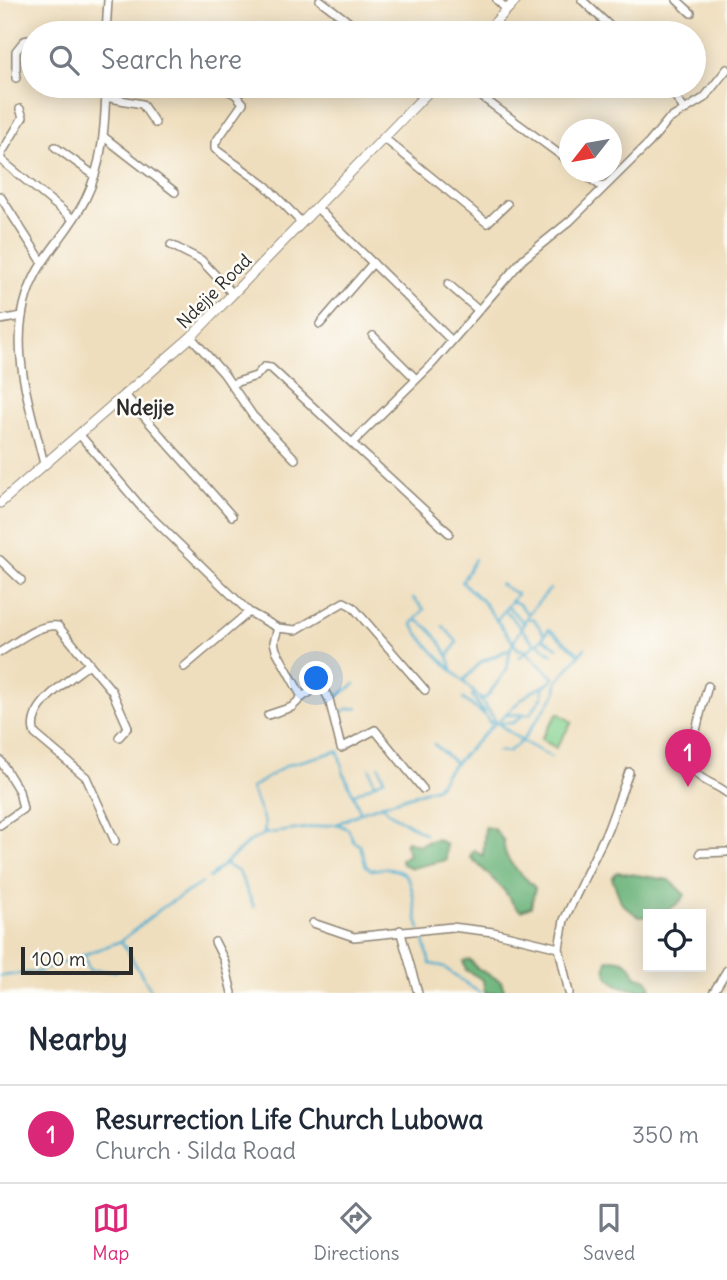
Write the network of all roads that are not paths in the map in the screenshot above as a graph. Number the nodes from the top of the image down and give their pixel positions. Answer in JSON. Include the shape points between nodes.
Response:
{"nodes":[{"id":1,"x":108,"y":0,"type":"edge"},
{"id":2,"x":320,"y":0,"type":"edge"},
{"id":3,"x":497,"y":0,"type":"edge"},
{"id":4,"x":516,"y":0,"type":"edge"},
{"id":5,"x":582,"y":0,"type":"edge"},
{"id":6,"x":677,"y":0,"type":"edge"},
{"id":7,"x":507,"y":10,"type":"junction"},
{"id":8,"x":691,"y":13,"type":"dead end"},
{"id":9,"x":107,"y":21,"type":"edge"},
{"id":10,"x":347,"y":21,"type":"edge"},
{"id":11,"x":496,"y":21,"type":"edge"},
{"id":12,"x":604,"y":21,"type":"edge"},
{"id":13,"x":21,"y":45,"type":"edge"},
{"id":14,"x":727,"y":69,"type":"edge"},
{"id":15,"x":16,"y":78,"type":"dead end"},
{"id":16,"x":706,"y":95,"type":"edge"},
{"id":17,"x":105,"y":98,"type":"edge"},
{"id":18,"x":110,"y":98,"type":"edge"},
{"id":19,"x":237,"y":98,"type":"edge"},
{"id":20,"x":422,"y":98,"type":"edge"},
{"id":21,"x":483,"y":98,"type":"edge"},
{"id":22,"x":677,"y":98,"type":"edge"},
{"id":23,"x":704,"y":98,"type":"edge"},
{"id":24,"x":684,"y":108,"type":"junction"},
{"id":25,"x":20,"y":109,"type":"dead end"},
{"id":26,"x":155,"y":123,"type":"dead end"},
{"id":27,"x":104,"y":136,"type":"junction"},
{"id":28,"x":384,"y":138,"type":"junction"},
{"id":29,"x":55,"y":147,"type":"dead end"},
{"id":30,"x":559,"y":155,"type":"edge"},
{"id":31,"x":94,"y":175,"type":"junction"},
{"id":32,"x":594,"y":182,"type":"edge"},
{"id":33,"x":601,"y":187,"type":"junction"},
{"id":34,"x":175,"y":192,"type":"dead end"},
{"id":35,"x":0,"y":196,"type":"edge"},
{"id":36,"x":507,"y":204,"type":"dead end"},
{"id":37,"x":317,"y":208,"type":"junction"},
{"id":38,"x":73,"y":219,"type":"junction"},
{"id":39,"x":302,"y":223,"type":"junction"},
{"id":40,"x":171,"y":244,"type":"dead end"},
{"id":41,"x":41,"y":260,"type":"junction"},
{"id":42,"x":373,"y":263,"type":"junction"},
{"id":43,"x":448,"y":284,"type":"dead end"},
{"id":44,"x":233,"y":295,"type":"junction"},
{"id":45,"x":478,"y":310,"type":"junction"},
{"id":46,"x":22,"y":316,"type":"junction"},
{"id":47,"x":0,"y":320,"type":"edge"},
{"id":48,"x":320,"y":324,"type":"dead end"},
{"id":49,"x":373,"y":336,"type":"dead end"},
{"id":50,"x":191,"y":337,"type":"junction"},
{"id":51,"x":451,"y":340,"type":"junction"},
{"id":52,"x":416,"y":379,"type":"junction"},
{"id":53,"x":232,"y":384,"type":"junction"},
{"id":54,"x":124,"y":394,"type":"junction"},
{"id":55,"x":79,"y":433,"type":"junction"},
{"id":56,"x":353,"y":442,"type":"junction"},
{"id":57,"x":295,"y":459,"type":"dead end"},
{"id":58,"x":44,"y":464,"type":"junction"},
{"id":59,"x":0,"y":503,"type":"edge"},
{"id":60,"x":232,"y":516,"type":"dead end"},
{"id":61,"x":449,"y":534,"type":"dead end"},
{"id":62,"x":0,"y":560,"type":"edge"},
{"id":63,"x":21,"y":580,"type":"dead end"},
{"id":64,"x":249,"y":612,"type":"junction"},
{"id":65,"x":278,"y":628,"type":"junction"},
{"id":66,"x":0,"y":652,"type":"edge"},
{"id":67,"x":89,"y":664,"type":"junction"},
{"id":68,"x":184,"y":667,"type":"dead end"},
{"id":69,"x":708,"y":686,"type":"dead end"},
{"id":70,"x":425,"y":690,"type":"dead end"},
{"id":71,"x":302,"y":697,"type":"junction"},
{"id":72,"x":268,"y":715,"type":"dead end"},
{"id":73,"x":119,"y":737,"type":"dead end"},
{"id":74,"x":0,"y":760,"type":"edge"},
{"id":75,"x":629,"y":772,"type":"dead end"},
{"id":76,"x":423,"y":789,"type":"dead end"},
{"id":77,"x":727,"y":793,"type":"edge"},
{"id":78,"x":0,"y":825,"type":"edge"},
{"id":79,"x":115,"y":841,"type":"dead end"},
{"id":80,"x":727,"y":852,"type":"edge"},
{"id":81,"x":700,"y":853,"type":"dead end"},
{"id":82,"x":313,"y":923,"type":"dead end"},
{"id":83,"x":401,"y":930,"type":"junction"},
{"id":84,"x":215,"y":942,"type":"dead end"},
{"id":85,"x":559,"y":948,"type":"junction"},
{"id":86,"x":727,"y":970,"type":"edge"},
{"id":87,"x":232,"y":993,"type":"edge"},
{"id":88,"x":418,"y":993,"type":"edge"},
{"id":89,"x":569,"y":993,"type":"edge"},
{"id":90,"x":713,"y":993,"type":"edge"}],
"edges":[{"from":1,"to":9,"type":"street"},
{"from":2,"to":10,"type":"street"},
{"from":3,"to":7,"type":"street"},
{"from":4,"to":7,"type":"street"},
{"from":5,"to":12,"type":"street"},
{"from":6,"to":8,"type":"street"},
{"from":7,"to":11,"type":"street"},
{"from":13,"to":15,"type":"street","via":[[16,51]]},
{"from":14,"to":16,"type":"street"},
{"from":17,"to":27,"type":"street"},
{"from":18,"to":26,"type":"street","via":[[142,104]]},
{"from":19,"to":39,"type":"street","via":[[243,102],[215,149],[267,186]]},
{"from":20,"to":28,"type":"street","name":"Ndejje Road"},
{"from":21,"to":30,"type":"street"},
{"from":22,"to":24,"type":"street"},
{"from":23,"to":24,"type":"street"},
{"from":24,"to":33,"type":"street"},
{"from":25,"to":38,"type":"street","via":[[23,117],[1,160]]},
{"from":27,"to":31,"type":"street"},
{"from":27,"to":34,"type":"street"},
{"from":28,"to":36,"type":"street","via":[[487,223]]},
{"from":28,"to":37,"type":"street","name":"Ndejje Road"},
{"from":29,"to":31,"type":"street"},
{"from":31,"to":38,"type":"street"},
{"from":32,"to":33,"type":"street"},
{"from":33,"to":45,"type":"street","via":[[570,221],[523,259]]},
{"from":35,"to":41,"type":"street"},
{"from":37,"to":39,"type":"street","name":"Ndejje Road"},
{"from":37,"to":42,"type":"street"},
{"from":38,"to":41,"type":"street"},
{"from":39,"to":44,"type":"street","name":"Ndejje Road"},
{"from":40,"to":44,"type":"street","via":[[201,260]]},
{"from":41,"to":46,"type":"street"},
{"from":42,"to":48,"type":"street"},
{"from":42,"to":51,"type":"street"},
{"from":43,"to":45,"type":"street"},
{"from":44,"to":50,"type":"street","name":"Ndejje Road"},
{"from":45,"to":51,"type":"street"},
{"from":46,"to":47,"type":"street"},
{"from":46,"to":58,"type":"street","via":[[24,374]]},
{"from":49,"to":52,"type":"street"},
{"from":50,"to":53,"type":"street"},
{"from":50,"to":54,"type":"street","name":"Ndejje Road"},
{"from":51,"to":52,"type":"street"},
{"from":52,"to":56,"type":"street"},
{"from":53,"to":56,"type":"street","via":[[256,376],[267,366]]},
{"from":53,"to":57,"type":"street","via":[[253,416]]},
{"from":54,"to":55,"type":"street","name":"Ndejje Road"},
{"from":54,"to":60,"type":"street"},
{"from":55,"to":58,"type":"street","name":"Ndejje Road"},
{"from":55,"to":64,"type":"street","via":[[142,508]]},
{"from":56,"to":61,"type":"street"},
{"from":58,"to":59,"type":"street","name":"Ndejje Road"},
{"from":62,"to":63,"type":"street"},
{"from":64,"to":65,"type":"street"},
{"from":64,"to":68,"type":"street"},
{"from":65,"to":70,"type":"street","via":[[304,627],[344,602]]},
{"from":65,"to":71,"type":"street","via":[[276,650]]},
{"from":66,"to":67,"type":"street","via":[[51,624],[58,626]]},
{"from":67,"to":73,"type":"street","via":[[112,691],[128,723]]},
{"from":67,"to":79,"type":"street","via":[[36,712],[32,726],[34,734],[86,777]]},
{"from":69,"to":77,"type":"street","via":[[692,767]]},
{"from":71,"to":72,"type":"street","via":[[292,707]]},
{"from":71,"to":76,"type":"street","via":[[321,685],[341,748],[375,730]]},
{"from":74,"to":78,"type":"street","via":[[19,791],[23,808]]},
{"from":75,"to":85,"type":"street","via":[[608,829],[564,920]]},
{"from":80,"to":81,"type":"street"},
{"from":82,"to":83,"type":"street","via":[[354,937]]},
{"from":83,"to":85,"type":"street","via":[[473,929]]},
{"from":83,"to":88,"type":"street"},
{"from":84,"to":87,"type":"street"},
{"from":85,"to":89,"type":"street"},
{"from":86,"to":90,"type":"street"}]}
